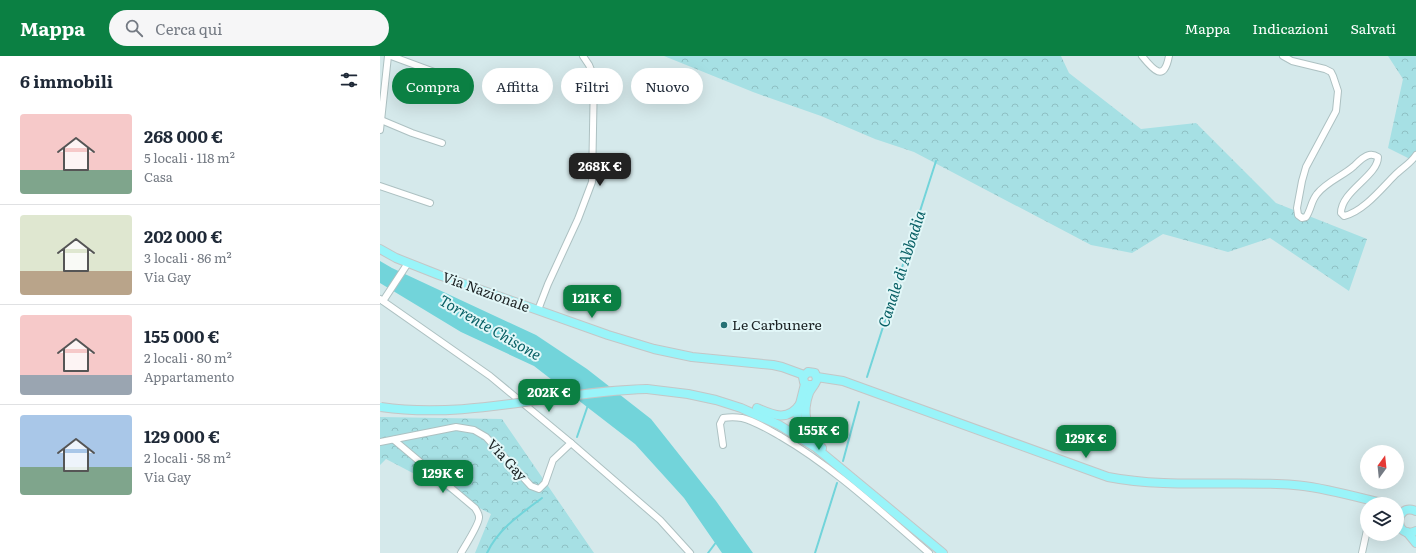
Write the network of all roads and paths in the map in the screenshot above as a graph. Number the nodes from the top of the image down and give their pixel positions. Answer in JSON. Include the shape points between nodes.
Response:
{"nodes":[{"id":1,"x":389,"y":56,"type":"edge"},
{"id":2,"x":583,"y":56,"type":"edge"},
{"id":3,"x":1142,"y":56,"type":"edge"},
{"id":4,"x":1170,"y":56,"type":"edge"},
{"id":5,"x":1283,"y":56,"type":"edge"},
{"id":6,"x":422,"y":68,"type":"edge"},
{"id":7,"x":382,"y":93,"type":"edge"},
{"id":8,"x":381,"y":120,"type":"junction"},
{"id":9,"x":380,"y":130,"type":"edge"},
{"id":10,"x":442,"y":143,"type":"dead end"},
{"id":11,"x":1416,"y":155,"type":"edge"},
{"id":12,"x":380,"y":186,"type":"edge"},
{"id":13,"x":430,"y":203,"type":"dead end"},
{"id":14,"x":380,"y":249,"type":"edge"},
{"id":15,"x":408,"y":263,"type":"junction"},
{"id":16,"x":382,"y":300,"type":"edge"},
{"id":17,"x":538,"y":310,"type":"junction"},
{"id":18,"x":804,"y":375,"type":"junction"},
{"id":19,"x":817,"y":377,"type":"junction"},
{"id":20,"x":805,"y":384,"type":"junction"},
{"id":21,"x":814,"y":385,"type":"junction"},
{"id":22,"x":668,"y":391,"type":"junction"},
{"id":23,"x":800,"y":404,"type":"junction"},
{"id":24,"x":381,"y":407,"type":"edge"},
{"id":25,"x":799,"y":436,"type":"junction"},
{"id":26,"x":394,"y":440,"type":"junction"},
{"id":27,"x":380,"y":442,"type":"edge"},
{"id":28,"x":571,"y":442,"type":"junction"},
{"id":29,"x":723,"y":445,"type":"dead end"},
{"id":30,"x":837,"y":464,"type":"junction"},
{"id":31,"x":1360,"y":498,"type":"edge"},
{"id":32,"x":1404,"y":509,"type":"edge"},
{"id":33,"x":1407,"y":510,"type":"junction"},
{"id":34,"x":1416,"y":511,"type":"edge"},
{"id":35,"x":1404,"y":512,"type":"edge"},
{"id":36,"x":1404,"y":530,"type":"edge"},
{"id":37,"x":1416,"y":531,"type":"edge"},
{"id":38,"x":1407,"y":532,"type":"junction"},
{"id":39,"x":1365,"y":541,"type":"edge"},
{"id":40,"x":1416,"y":543,"type":"edge"},
{"id":41,"x":461,"y":553,"type":"edge"},
{"id":42,"x":690,"y":553,"type":"edge"},
{"id":43,"x":929,"y":553,"type":"edge"},
{"id":44,"x":943,"y":553,"type":"edge"},
{"id":45,"x":1362,"y":553,"type":"edge"}],
"edges":[{"from":1,"to":6,"type":"street"},
{"from":1,"to":7,"type":"street"},
{"from":2,"to":17,"type":"street","via":[[594,77],[592,182]]},
{"from":3,"to":4,"type":"street","via":[[1150,66],[1161,72],[1167,67]]},
{"from":5,"to":11,"type":"street","via":[[1331,72],[1338,92],[1336,111],[1306,167],[1297,208],[1298,215],[1302,218],[1306,217],[1321,189],[1347,173],[1366,156],[1375,155],[1378,161],[1351,192],[1341,209],[1340,213],[1344,216],[1349,215],[1383,189]]},
{"from":7,"to":8,"type":"street"},
{"from":8,"to":9,"type":"street"},
{"from":8,"to":10,"type":"street"},
{"from":12,"to":13,"type":"street"},
{"from":14,"to":15,"type":"main road","name":"Via Nazionale"},
{"from":15,"to":16,"type":"street"},
{"from":15,"to":17,"type":"main road","name":"Via Nazionale"},
{"from":16,"to":28,"type":"street","via":[[479,367]]},
{"from":17,"to":18,"type":"main road","name":"Via Nazionale","via":[[608,336],[654,349],[692,357],[773,365]]},
{"from":18,"to":19,"type":"main road","via":[[812,372]]},
{"from":18,"to":20,"type":"main road"},
{"from":19,"to":21,"type":"main road"},
{"from":19,"to":31,"type":"main road","via":[[843,381],[1108,477],[1155,483],[1296,485]]},
{"from":20,"to":21,"type":"main road"},
{"from":20,"to":23,"type":"main road"},
{"from":21,"to":30,"type":"main road","via":[[806,406],[806,422],[818,443]]},
{"from":22,"to":23,"type":"main road","via":[[682,388],[703,391],[777,416],[792,412]]},
{"from":22,"to":24,"type":"main road","bridge":true,"via":[[647,389],[596,393],[471,409],[435,411]]},
{"from":22,"to":25,"type":"main road","via":[[728,403]]},
{"from":23,"to":25,"type":"main road","via":[[797,423]]},
{"from":25,"to":30,"type":"main road"},
{"from":26,"to":27,"type":"street","name":"Via Gay"},
{"from":26,"to":28,"type":"street","name":"Via Gay","via":[[448,428],[474,430],[486,437],[531,486],[539,489],[545,483],[553,460]]},
{"from":26,"to":41,"type":"street","via":[[475,508],[480,516]]},
{"from":28,"to":42,"type":"street","via":[[660,520]]},
{"from":29,"to":43,"type":"street","via":[[720,424],[724,418],[743,418],[769,430],[800,448],[850,486]]},
{"from":30,"to":44,"type":"main road"},
{"from":32,"to":33,"type":"main road"},
{"from":33,"to":34,"type":"main road"},
{"from":33,"to":35,"type":"main road"},
{"from":36,"to":38,"type":"main road"},
{"from":37,"to":38,"type":"main road"},
{"from":38,"to":40,"type":"main road"},
{"from":39,"to":45,"type":"street"}]}
